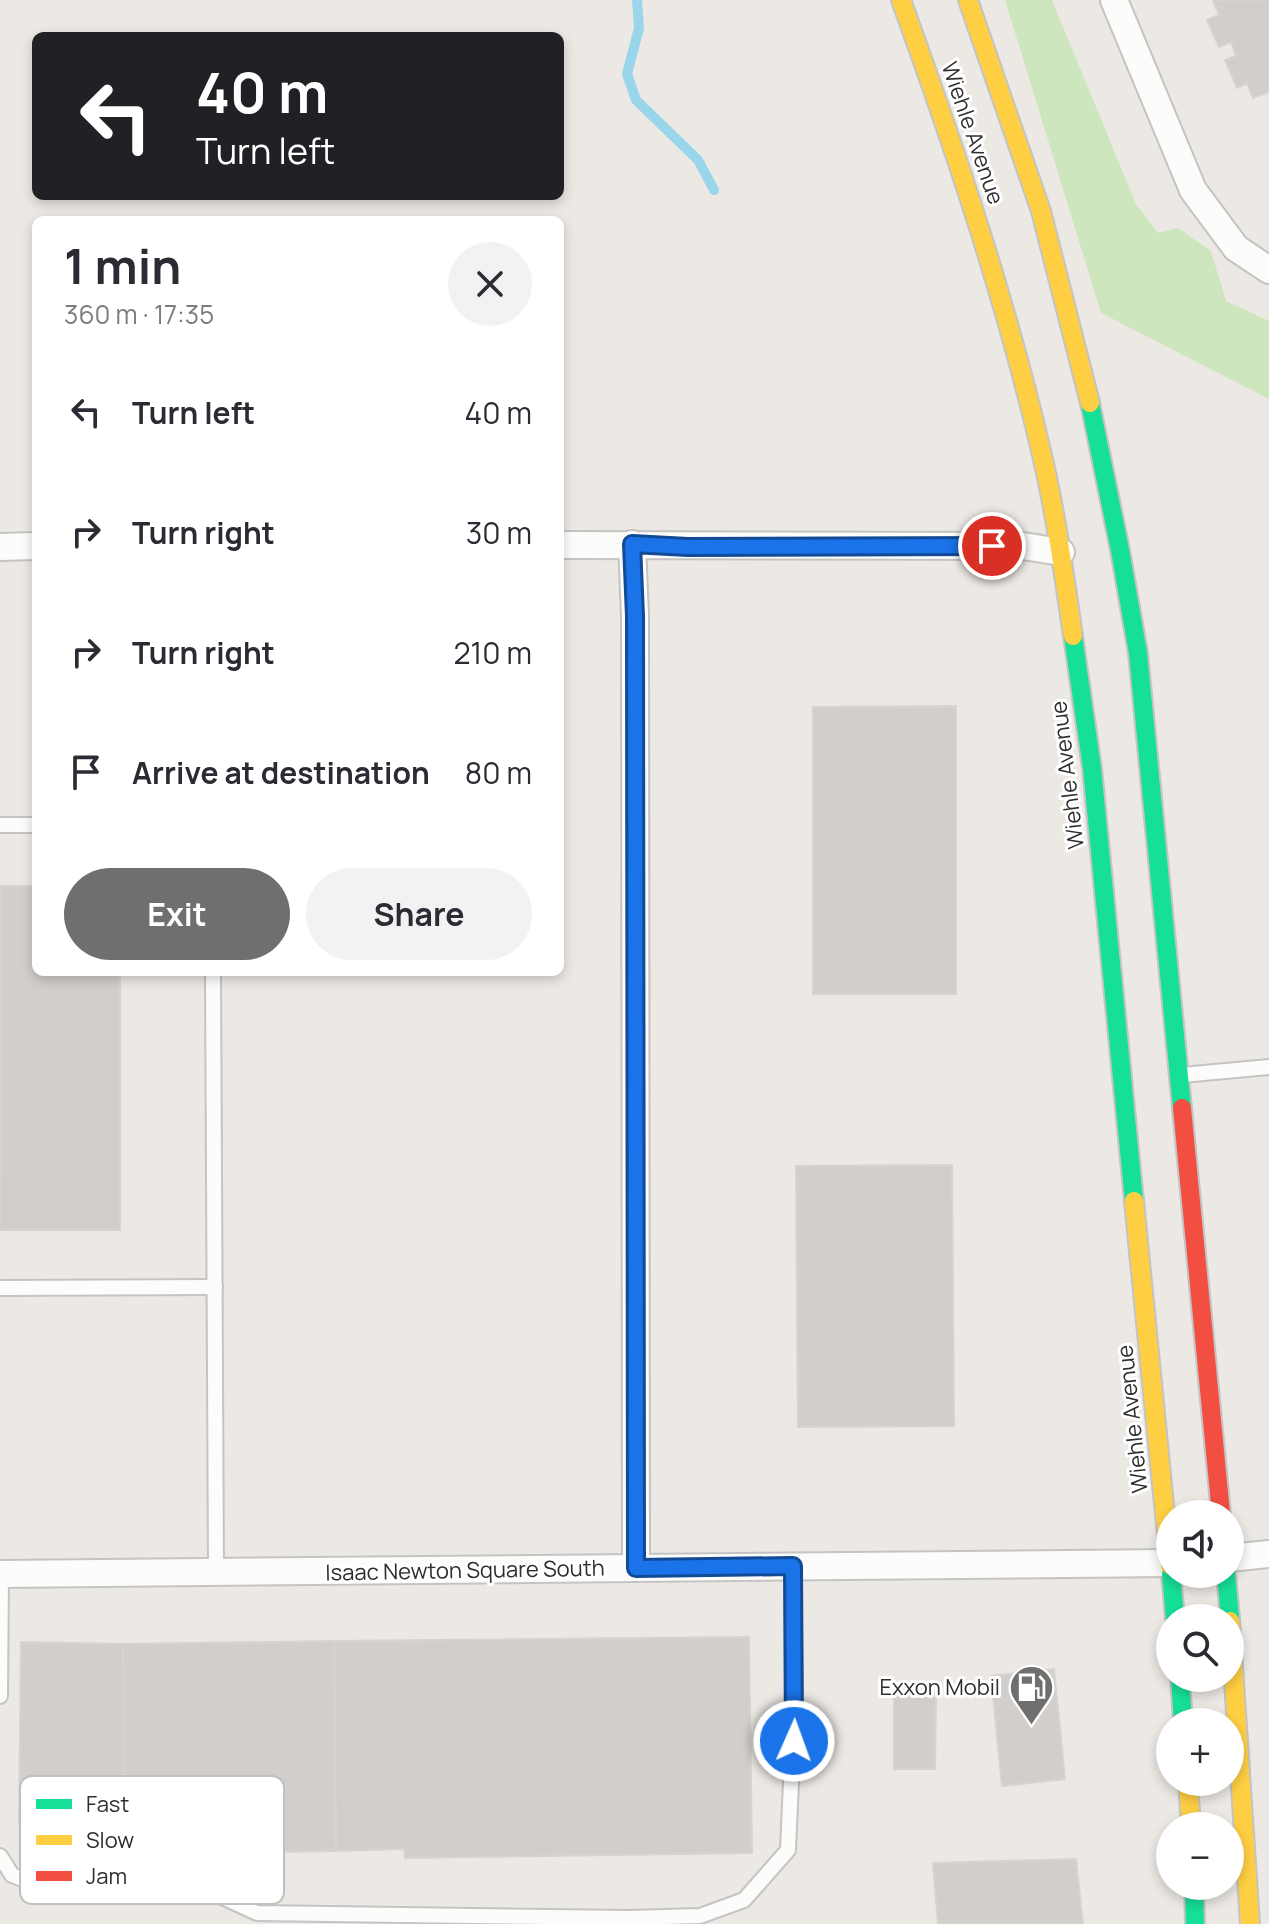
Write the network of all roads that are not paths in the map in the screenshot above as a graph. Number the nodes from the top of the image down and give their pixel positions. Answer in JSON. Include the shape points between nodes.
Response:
{"nodes":[{"id":1,"x":901,"y":0,"type":"edge"},
{"id":2,"x":968,"y":0,"type":"edge"},
{"id":3,"x":1114,"y":0,"type":"edge"},
{"id":4,"x":1269,"y":270,"type":"edge"},
{"id":5,"x":632,"y":544,"type":"junction"},
{"id":6,"x":564,"y":545,"type":"edge"},
{"id":7,"x":32,"y":546,"type":"edge"},
{"id":8,"x":0,"y":547,"type":"edge"},
{"id":9,"x":1061,"y":552,"type":"junction"},
{"id":10,"x":0,"y":825,"type":"edge"},
{"id":11,"x":32,"y":825,"type":"edge"},
{"id":12,"x":213,"y":976,"type":"edge"},
{"id":13,"x":1269,"y":1067,"type":"edge"},
{"id":14,"x":1179,"y":1075,"type":"junction"},
{"id":15,"x":215,"y":1287,"type":"junction"},
{"id":16,"x":0,"y":1288,"type":"edge"},
{"id":17,"x":1164,"y":1500,"type":"edge"},
{"id":18,"x":1220,"y":1500,"type":"edge"},
{"id":19,"x":1269,"y":1554,"type":"edge"},
{"id":20,"x":1244,"y":1557,"type":"edge"},
{"id":21,"x":1156,"y":1563,"type":"edge"},
{"id":22,"x":793,"y":1566,"type":"junction"},
{"id":23,"x":636,"y":1568,"type":"junction"},
{"id":24,"x":216,"y":1572,"type":"junction"},
{"id":25,"x":1,"y":1574,"type":"edge"},
{"id":26,"x":1235,"y":1692,"type":"edge"},
{"id":27,"x":0,"y":1696,"type":"edge"},
{"id":28,"x":0,"y":1856,"type":"edge"},
{"id":29,"x":20,"y":1878,"type":"edge"},
{"id":30,"x":1194,"y":1900,"type":"edge"},
{"id":31,"x":237,"y":1904,"type":"edge"},
{"id":32,"x":1195,"y":1924,"type":"edge"},
{"id":33,"x":1250,"y":1924,"type":"edge"}],
"edges":[{"from":1,"to":9,"type":"main road","name":"Wiehle Avenue","via":[[990,261],[1042,455]]},
{"from":2,"to":14,"type":"main road","name":"Wiehle Avenue","via":[[1049,240],[1121,542],[1138,653]]},
{"from":3,"to":4,"type":"street","via":[[1193,190],[1236,248]]},
{"from":5,"to":6,"type":"street"},
{"from":5,"to":9,"type":"street","via":[[1023,546]]},
{"from":5,"to":23,"type":"street"},
{"from":7,"to":8,"type":"street"},
{"from":9,"to":17,"type":"main road","name":"Wiehle Avenue","via":[[1092,768]]},
{"from":10,"to":11,"type":"lane"},
{"from":12,"to":15,"type":"lane"},
{"from":13,"to":14,"type":"lane"},
{"from":14,"to":18,"type":"main road","name":"Wiehle Avenue"},
{"from":15,"to":16,"type":"lane"},
{"from":15,"to":24,"type":"lane"},
{"from":19,"to":20,"type":"street"},
{"from":21,"to":22,"type":"street","name":"Isaac Newton Square South"},
{"from":22,"to":23,"type":"street","name":"Isaac Newton Square South"},
{"from":22,"to":31,"type":"lane","via":[[795,1692],[788,1850],[744,1900],[700,1916],[642,1918],[257,1913]]},
{"from":23,"to":24,"type":"street","name":"Isaac Newton Square South"},
{"from":24,"to":25,"type":"street","name":"Isaac Newton Square South"},
{"from":25,"to":27,"type":"lane"},
{"from":26,"to":33,"type":"main road"},
{"from":28,"to":29,"type":"lane"},
{"from":30,"to":32,"type":"main road"}]}
